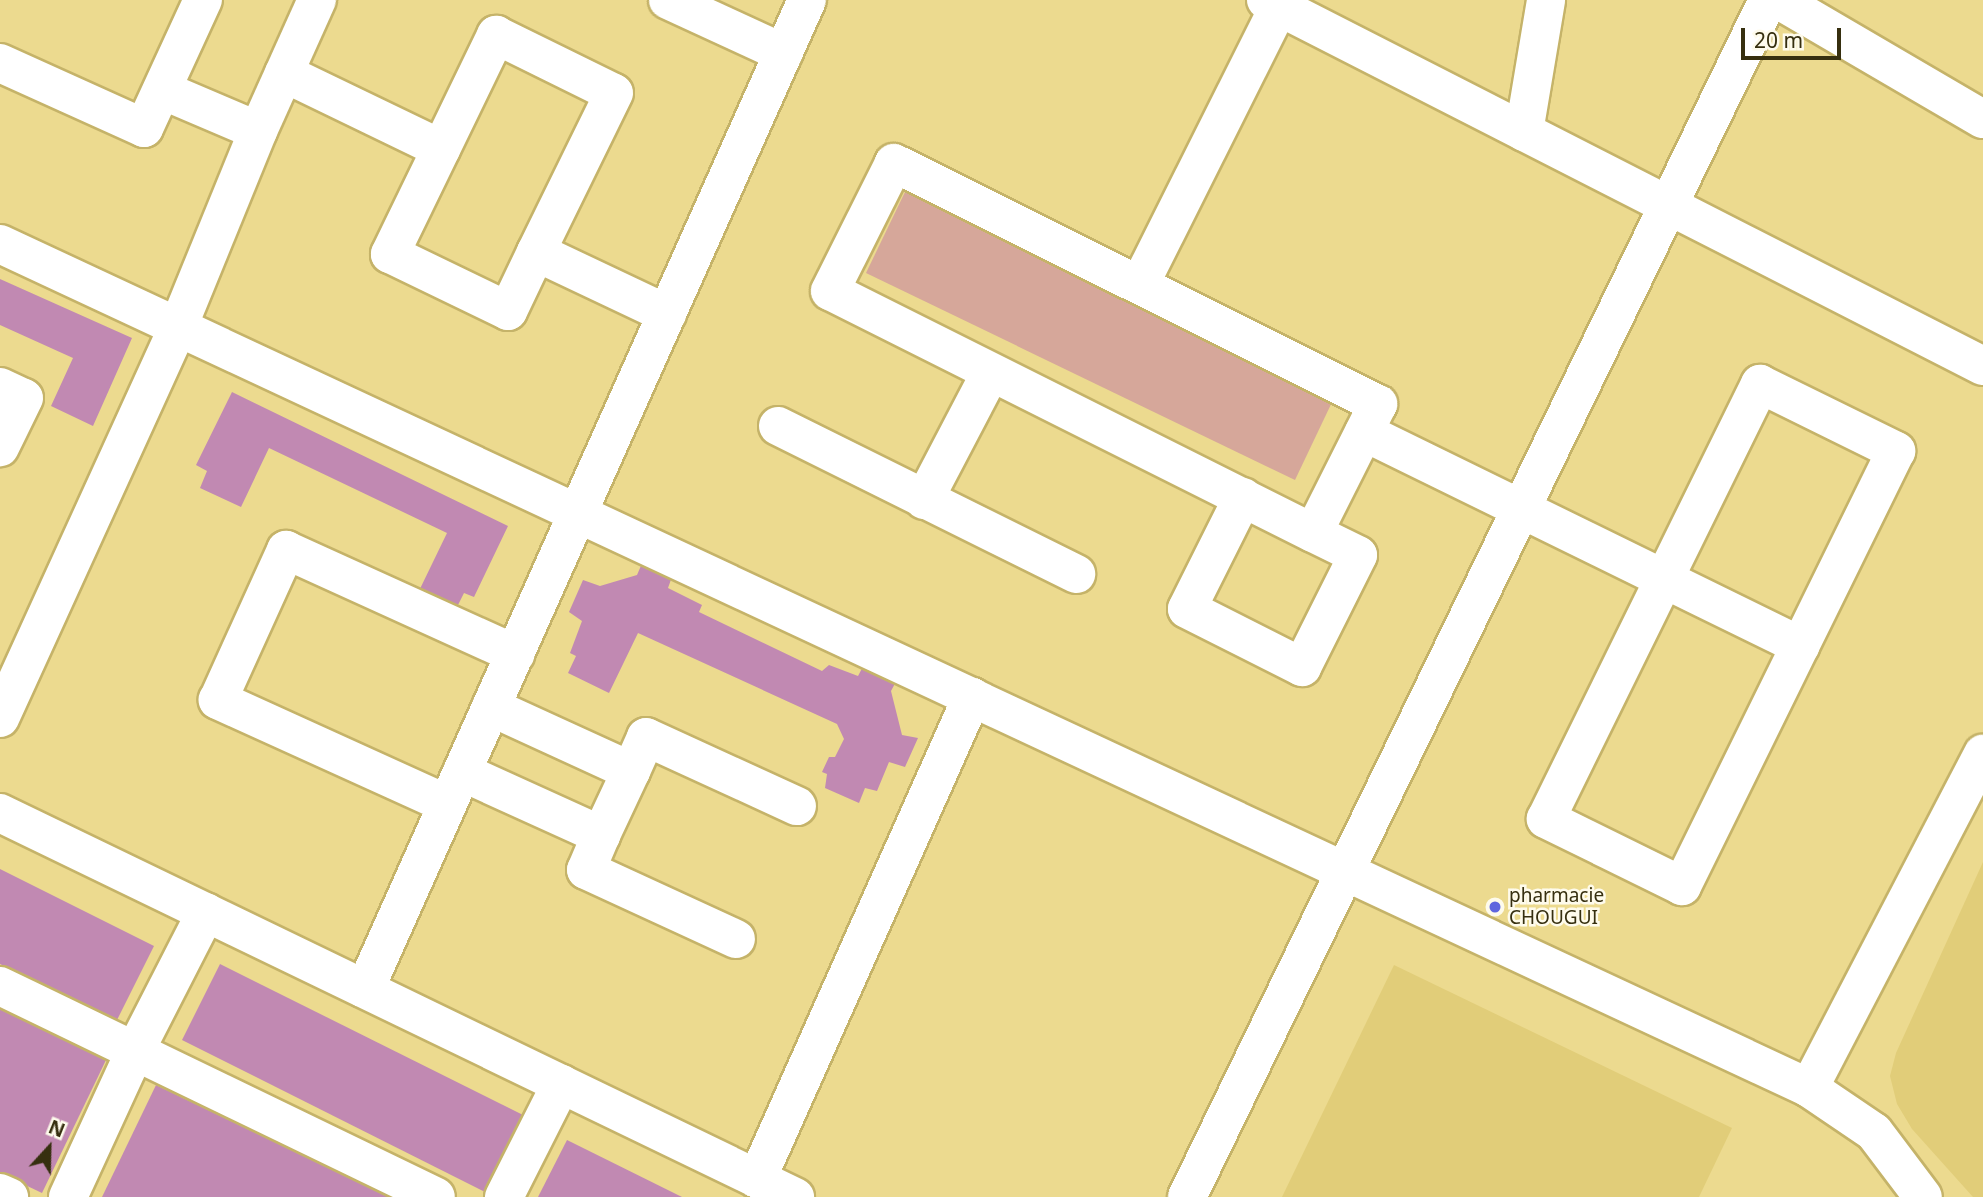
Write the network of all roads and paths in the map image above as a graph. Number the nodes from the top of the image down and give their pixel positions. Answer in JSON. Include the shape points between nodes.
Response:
{"nodes":[{"id":1,"x":203,"y":0,"type":"edge"},
{"id":2,"x":317,"y":0,"type":"edge"},
{"id":3,"x":668,"y":0,"type":"edge"},
{"id":4,"x":807,"y":0,"type":"edge"},
{"id":5,"x":1546,"y":0,"type":"edge"},
{"id":6,"x":1768,"y":0,"type":"edge"},
{"id":7,"x":1779,"y":0,"type":"edge"},
{"id":8,"x":1272,"y":3,"type":"edge"},
{"id":9,"x":783,"y":53,"type":"junction"},
{"id":10,"x":0,"y":63,"type":"edge"},
{"id":11,"x":284,"y":73,"type":"junction"},
{"id":12,"x":162,"y":90,"type":"junction"},
{"id":13,"x":1983,"y":119,"type":"edge"},
{"id":14,"x":258,"y":131,"type":"junction"},
{"id":15,"x":1524,"y":132,"type":"junction"},
{"id":16,"x":440,"y":149,"type":"junction"},
{"id":17,"x":1668,"y":205,"type":"junction"},
{"id":18,"x":0,"y":244,"type":"edge"},
{"id":19,"x":536,"y":252,"type":"junction"},
{"id":20,"x":1139,"y":284,"type":"junction"},
{"id":21,"x":667,"y":314,"type":"junction"},
{"id":22,"x":178,"y":327,"type":"junction"},
{"id":23,"x":1983,"y":366,"type":"edge"},
{"id":24,"x":990,"y":372,"type":"junction"},
{"id":25,"x":0,"y":387,"type":"edge"},
{"id":26,"x":778,"y":426,"type":"dead end"},
{"id":27,"x":1364,"y":432,"type":"junction"},
{"id":28,"x":0,"y":447,"type":"edge"},
{"id":29,"x":1243,"y":497,"type":"junction"},
{"id":30,"x":924,"y":500,"type":"junction"},
{"id":31,"x":1521,"y":509,"type":"junction"},
{"id":32,"x":577,"y":513,"type":"junction"},
{"id":33,"x":1313,"y":533,"type":"junction"},
{"id":34,"x":1076,"y":573,"type":"dead end"},
{"id":35,"x":1664,"y":579,"type":"junction"},
{"id":36,"x":1800,"y":646,"type":"junction"},
{"id":37,"x":514,"y":654,"type":"junction"},
{"id":38,"x":972,"y":697,"type":"junction"},
{"id":39,"x":491,"y":707,"type":"junction"},
{"id":40,"x":0,"y":718,"type":"edge"},
{"id":41,"x":1983,"y":754,"type":"edge"},
{"id":42,"x":631,"y":771,"type":"junction"},
{"id":43,"x":454,"y":788,"type":"junction"},
{"id":44,"x":797,"y":806,"type":"dead end"},
{"id":45,"x":0,"y":813,"type":"edge"},
{"id":46,"x":601,"y":835,"type":"junction"},
{"id":47,"x":1345,"y":872,"type":"junction"},
{"id":48,"x":206,"y":912,"type":"junction"},
{"id":49,"x":736,"y":939,"type":"dead end"},
{"id":50,"x":0,"y":986,"type":"edge"},
{"id":51,"x":365,"y":989,"type":"junction"},
{"id":52,"x":135,"y":1051,"type":"junction"},
{"id":53,"x":561,"y":1084,"type":"junction"},
{"id":54,"x":1809,"y":1088,"type":"junction"},
{"id":55,"x":757,"y":1179,"type":"junction"},
{"id":56,"x":0,"y":1193,"type":"edge"},
{"id":57,"x":9,"y":1197,"type":"edge"},
{"id":58,"x":68,"y":1197,"type":"edge"},
{"id":59,"x":436,"y":1197,"type":"edge"},
{"id":60,"x":504,"y":1197,"type":"edge"},
{"id":61,"x":794,"y":1197,"type":"edge"},
{"id":62,"x":1187,"y":1197,"type":"edge"},
{"id":63,"x":1923,"y":1197,"type":"edge"}],
"edges":[{"from":1,"to":12,"type":"street"},
{"from":2,"to":11,"type":"street"},
{"from":3,"to":9,"type":"street"},
{"from":4,"to":9,"type":"street"},
{"from":5,"to":15,"type":"street"},
{"from":6,"to":17,"type":"street"},
{"from":7,"to":13,"type":"street"},
{"from":8,"to":15,"type":"street"},
{"from":8,"to":20,"type":"street"},
{"from":9,"to":21,"type":"street"},
{"from":10,"to":12,"type":"street","via":[[145,128]]},
{"from":11,"to":14,"type":"street"},
{"from":11,"to":16,"type":"street"},
{"from":12,"to":14,"type":"street"},
{"from":14,"to":22,"type":"street"},
{"from":15,"to":17,"type":"street"},
{"from":16,"to":19,"type":"street","via":[[390,254],[508,311]]},
{"from":16,"to":19,"type":"street","via":[[496,35],[614,93]]},
{"from":17,"to":23,"type":"street"},
{"from":17,"to":31,"type":"street"},
{"from":18,"to":22,"type":"street"},
{"from":19,"to":21,"type":"street"},
{"from":20,"to":24,"type":"street","via":[[894,163],[830,291]]},
{"from":20,"to":27,"type":"street","via":[[1378,404]]},
{"from":21,"to":32,"type":"street"},
{"from":22,"to":32,"type":"street"},
{"from":22,"to":40,"type":"street"},
{"from":24,"to":29,"type":"street"},
{"from":24,"to":30,"type":"street"},
{"from":25,"to":28,"type":"street","via":[[24,398]]},
{"from":26,"to":30,"type":"street"},
{"from":27,"to":31,"type":"street"},
{"from":27,"to":33,"type":"street"},
{"from":29,"to":33,"type":"street"},
{"from":29,"to":33,"type":"street","via":[[1187,609],[1302,667],[1358,555]]},
{"from":30,"to":34,"type":"street"},
{"from":31,"to":35,"type":"street"},
{"from":31,"to":47,"type":"street"},
{"from":32,"to":37,"type":"street"},
{"from":32,"to":38,"type":"street"},
{"from":35,"to":36,"type":"street"},
{"from":35,"to":36,"type":"street","via":[[1760,384],[1896,451]]},
{"from":35,"to":36,"type":"street","via":[[1546,819],[1682,886]]},
{"from":37,"to":39,"type":"street"},
{"from":37,"to":43,"type":"street","via":[[286,550],[218,700]]},
{"from":38,"to":47,"type":"street"},
{"from":38,"to":55,"type":"street"},
{"from":39,"to":42,"type":"street"},
{"from":39,"to":43,"type":"street"},
{"from":41,"to":54,"type":"street"},
{"from":42,"to":44,"type":"street","via":[[646,737]]},
{"from":42,"to":46,"type":"street"},
{"from":43,"to":46,"type":"street"},
{"from":43,"to":51,"type":"street"},
{"from":45,"to":48,"type":"street"},
{"from":46,"to":49,"type":"street","via":[[586,870]]},
{"from":47,"to":54,"type":"street"},
{"from":47,"to":62,"type":"street"},
{"from":48,"to":51,"type":"street"},
{"from":48,"to":52,"type":"street"},
{"from":50,"to":52,"type":"street"},
{"from":51,"to":53,"type":"street"},
{"from":52,"to":58,"type":"street"},
{"from":52,"to":59,"type":"street"},
{"from":53,"to":55,"type":"street"},
{"from":53,"to":60,"type":"street"},
{"from":54,"to":63,"type":"street","via":[[1874,1132]]},
{"from":55,"to":61,"type":"street"},
{"from":56,"to":57,"type":"street"}]}
